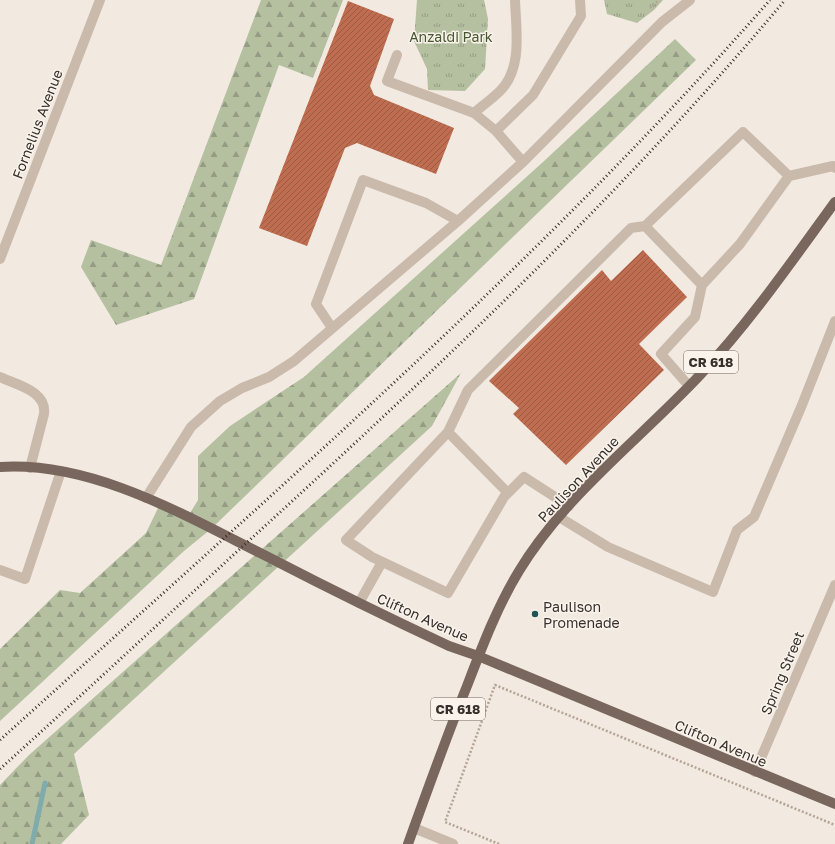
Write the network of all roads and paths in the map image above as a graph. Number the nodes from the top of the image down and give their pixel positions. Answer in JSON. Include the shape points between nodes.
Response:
{"nodes":[{"id":1,"x":100,"y":0,"type":"edge"},
{"id":2,"x":515,"y":0,"type":"edge"},
{"id":3,"x":580,"y":0,"type":"edge"},
{"id":4,"x":659,"y":0,"type":"edge"},
{"id":5,"x":690,"y":0,"type":"edge"},
{"id":6,"x":650,"y":8,"type":"dead end"},
{"id":7,"x":397,"y":55,"type":"dead end"},
{"id":8,"x":474,"y":113,"type":"junction"},
{"id":9,"x":496,"y":131,"type":"junction"},
{"id":10,"x":523,"y":162,"type":"junction"},
{"id":11,"x":835,"y":168,"type":"edge"},
{"id":12,"x":789,"y":176,"type":"junction"},
{"id":13,"x":835,"y":202,"type":"edge"},
{"id":14,"x":458,"y":221,"type":"junction"},
{"id":15,"x":645,"y":226,"type":"junction"},
{"id":16,"x":0,"y":259,"type":"edge"},
{"id":17,"x":702,"y":285,"type":"junction"},
{"id":18,"x":835,"y":321,"type":"edge"},
{"id":19,"x":332,"y":328,"type":"junction"},
{"id":20,"x":0,"y":377,"type":"edge"},
{"id":21,"x":689,"y":386,"type":"junction"},
{"id":22,"x":448,"y":432,"type":"junction"},
{"id":23,"x":0,"y":467,"type":"edge"},
{"id":24,"x":30,"y":468,"type":"junction"},
{"id":25,"x":61,"y":471,"type":"junction"},
{"id":26,"x":508,"y":493,"type":"junction"},
{"id":27,"x":146,"y":498,"type":"junction"},
{"id":28,"x":568,"y":506,"type":"junction"},
{"id":29,"x":559,"y":517,"type":"junction"},
{"id":30,"x":382,"y":562,"type":"junction"},
{"id":31,"x":0,"y":570,"type":"edge"},
{"id":32,"x":835,"y":585,"type":"edge"},
{"id":33,"x":359,"y":603,"type":"junction"},
{"id":34,"x":478,"y":656,"type":"junction"},
{"id":35,"x":755,"y":772,"type":"junction"},
{"id":36,"x":835,"y":804,"type":"edge"},
{"id":37,"x":835,"y":824,"type":"edge"},
{"id":38,"x":414,"y":828,"type":"junction"},
{"id":39,"x":408,"y":844,"type":"edge"},
{"id":40,"x":453,"y":844,"type":"edge"},
{"id":41,"x":499,"y":844,"type":"edge"}],
"edges":[{"from":1,"to":16,"type":"street","name":"Fornelius Avenue"},
{"from":2,"to":8,"type":"street","via":[[516,48],[511,74],[500,91]]},
{"from":3,"to":9,"type":"street","via":[[581,16],[533,94]]},
{"from":4,"to":6,"type":"path"},
{"from":5,"to":10,"type":"street","via":[[662,22]]},
{"from":7,"to":8,"type":"street","via":[[387,80]]},
{"from":8,"to":9,"type":"street"},
{"from":9,"to":10,"type":"street"},
{"from":10,"to":14,"type":"street"},
{"from":11,"to":12,"type":"street","via":[[833,166]]},
{"from":12,"to":15,"type":"street","via":[[743,132]]},
{"from":12,"to":17,"type":"street","via":[[740,244]]},
{"from":13,"to":21,"type":"main road","name":"Paulison Avenue","number":"CR 618","via":[[780,277]]},
{"from":14,"to":19,"type":"street"},
{"from":14,"to":19,"type":"street","via":[[426,204],[363,180],[316,304]]},
{"from":15,"to":17,"type":"street"},
{"from":15,"to":22,"type":"street","via":[[631,228],[468,390]]},
{"from":17,"to":21,"type":"street","via":[[695,317],[661,354]]},
{"from":18,"to":29,"type":"street","via":[[754,517],[737,530],[714,592],[608,547]]},
{"from":19,"to":27,"type":"street","via":[[294,361],[220,401],[191,427]]},
{"from":20,"to":24,"type":"street","via":[[36,393],[42,399],[45,408]]},
{"from":21,"to":28,"type":"main road","name":"Paulison Avenue","number":"CR 618"},
{"from":22,"to":26,"type":"street"},
{"from":22,"to":30,"type":"street","via":[[346,540]]},
{"from":23,"to":24,"type":"main road","name":"Clifton Avenue"},
{"from":24,"to":25,"type":"main road","name":"Clifton Avenue"},
{"from":25,"to":27,"type":"main road","name":"Clifton Avenue","via":[[84,475]]},
{"from":25,"to":31,"type":"street","via":[[25,579]]},
{"from":26,"to":28,"type":"street","via":[[524,477]]},
{"from":26,"to":30,"type":"street","via":[[448,593]]},
{"from":27,"to":33,"type":"main road","name":"Clifton Avenue"},
{"from":28,"to":29,"type":"main road","name":"Paulison Avenue","number":"CR 618"},
{"from":29,"to":34,"type":"main road","name":"Paulison Avenue","number":"CR 618","via":[[519,571]]},
{"from":30,"to":33,"type":"street"},
{"from":32,"to":35,"type":"street","name":"Spring Street"},
{"from":33,"to":34,"type":"main road","name":"Clifton Avenue","via":[[448,646]]},
{"from":34,"to":35,"type":"main road","name":"Clifton Avenue"},
{"from":34,"to":38,"type":"main road","name":"Paulison Avenue","number":"CR 618"},
{"from":35,"to":36,"type":"main road","name":"Clifton Avenue"},
{"from":37,"to":41,"type":"path","via":[[495,685],[445,822]]},
{"from":38,"to":39,"type":"main road","name":"Paulison Avenue","number":"CR 618"},
{"from":38,"to":40,"type":"street"}]}
